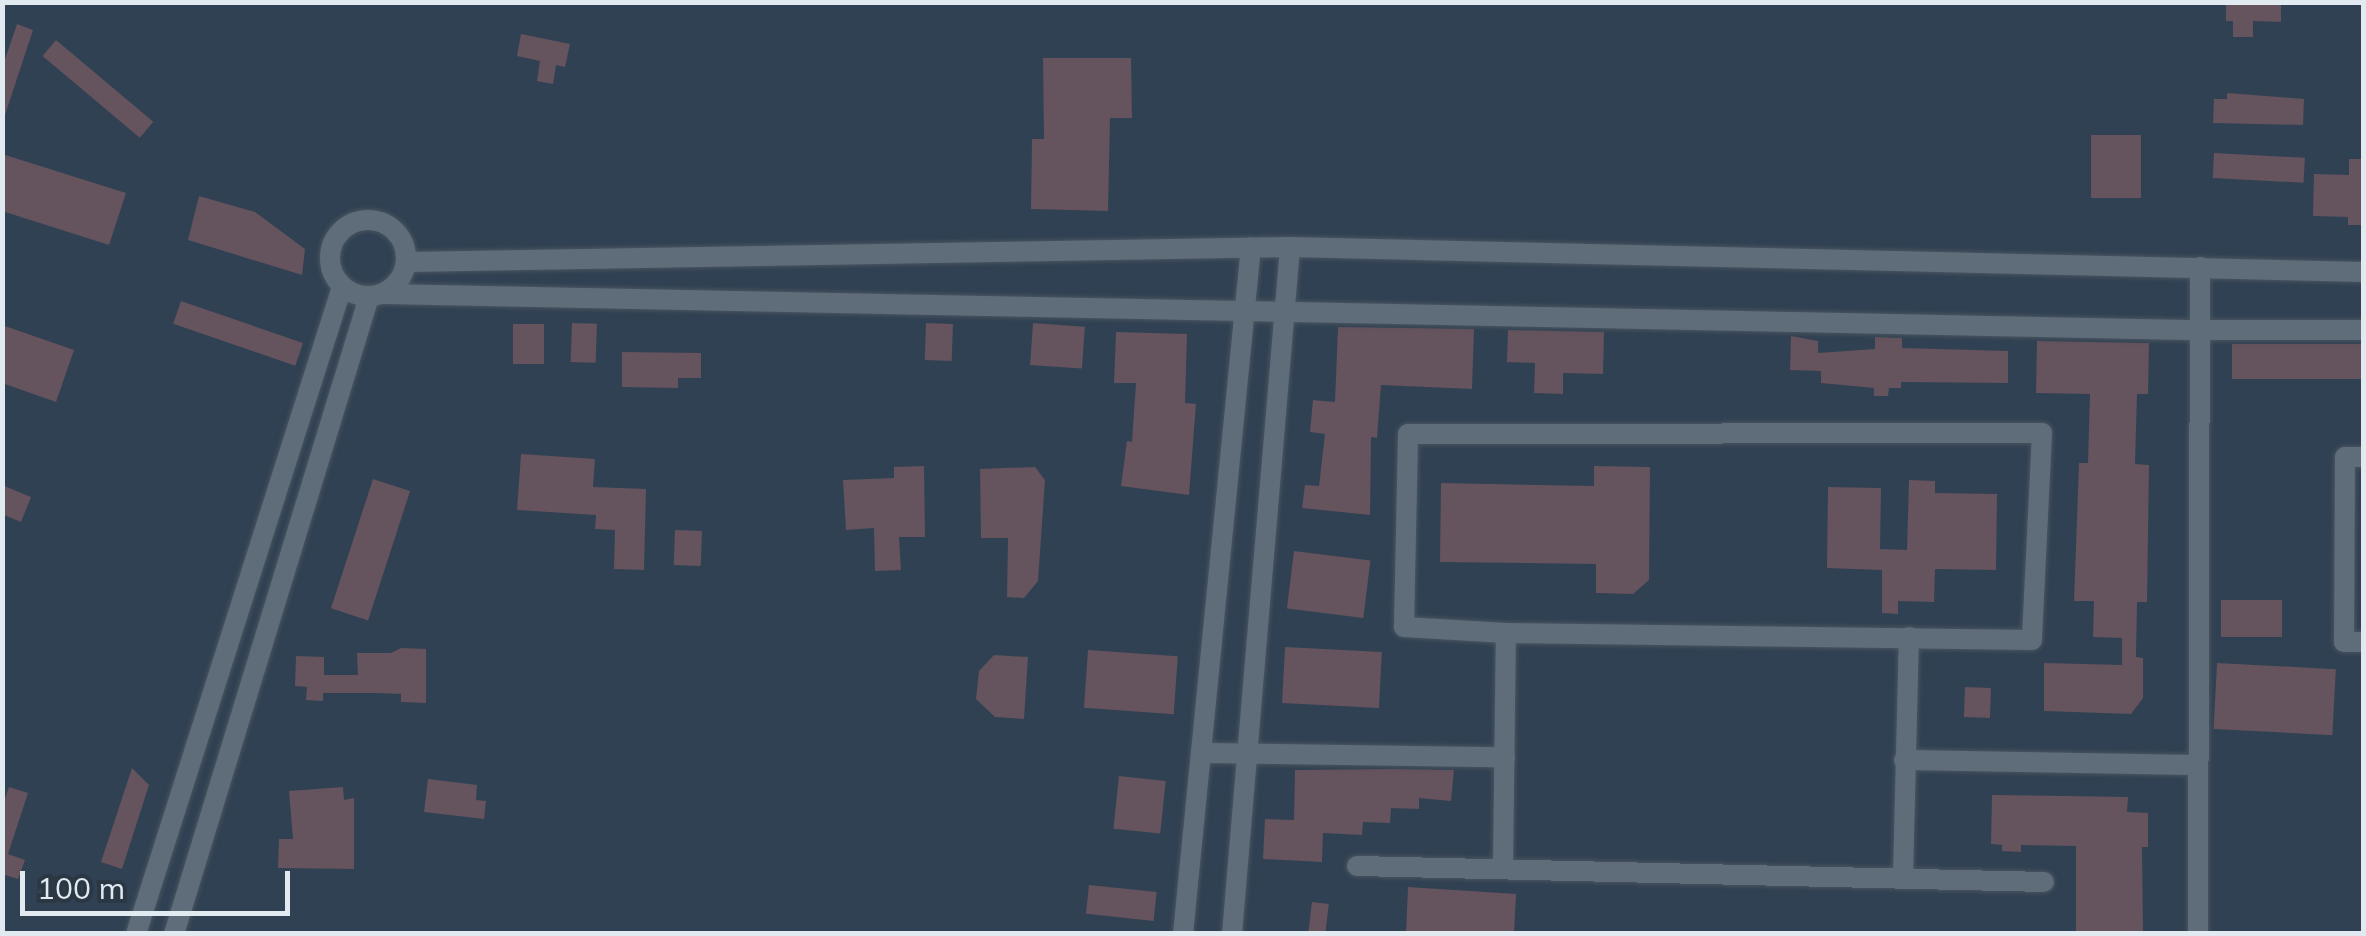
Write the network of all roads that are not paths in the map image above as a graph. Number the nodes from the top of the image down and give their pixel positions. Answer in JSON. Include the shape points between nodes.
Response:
{"nodes":[{"id":1,"x":1250,"y":247,"type":"junction"},
{"id":2,"x":1290,"y":247,"type":"junction"},
{"id":3,"x":407,"y":262,"type":"junction"},
{"id":4,"x":2200,"y":267,"type":"junction"},
{"id":5,"x":2364,"y":272,"type":"edge"},
{"id":6,"x":342,"y":287,"type":"junction"},
{"id":7,"x":376,"y":295,"type":"junction"},
{"id":8,"x":1244,"y":311,"type":"junction"},
{"id":9,"x":1286,"y":312,"type":"junction"},
{"id":10,"x":2200,"y":330,"type":"junction"},
{"id":11,"x":2364,"y":330,"type":"edge"},
{"id":12,"x":2364,"y":457,"type":"edge"},
{"id":13,"x":1506,"y":633,"type":"junction"},
{"id":14,"x":1909,"y":637,"type":"junction"},
{"id":15,"x":2364,"y":642,"type":"edge"},
{"id":16,"x":1200,"y":753,"type":"junction"},
{"id":17,"x":1248,"y":754,"type":"junction"},
{"id":18,"x":1504,"y":757,"type":"junction"},
{"id":19,"x":1904,"y":760,"type":"junction"},
{"id":20,"x":2198,"y":765,"type":"junction"},
{"id":21,"x":1357,"y":866,"type":"dead end"},
{"id":22,"x":1503,"y":869,"type":"junction"},
{"id":23,"x":1903,"y":878,"type":"junction"},
{"id":24,"x":2044,"y":882,"type":"dead end"},
{"id":25,"x":136,"y":934,"type":"edge"},
{"id":26,"x":174,"y":934,"type":"edge"},
{"id":27,"x":1183,"y":934,"type":"edge"},
{"id":28,"x":1232,"y":934,"type":"edge"},
{"id":29,"x":2198,"y":934,"type":"edge"}],
"edges":[{"from":1,"to":2,"type":"street"},
{"from":1,"to":3,"type":"street"},
{"from":1,"to":8,"type":"street"},
{"from":2,"to":4,"type":"street"},
{"from":2,"to":9,"type":"street"},
{"from":3,"to":6,"type":"street","via":[[392,228],[359,221],[331,247],[330,264]]},
{"from":3,"to":7,"type":"street","via":[[403,276]]},
{"from":4,"to":5,"type":"street"},
{"from":4,"to":10,"type":"street"},
{"from":6,"to":7,"type":"street"},
{"from":6,"to":25,"type":"street"},
{"from":7,"to":8,"type":"street"},
{"from":7,"to":26,"type":"street"},
{"from":8,"to":9,"type":"street"},
{"from":8,"to":16,"type":"street"},
{"from":9,"to":10,"type":"street"},
{"from":9,"to":17,"type":"street"},
{"from":10,"to":11,"type":"street"},
{"from":10,"to":20,"type":"street"},
{"from":12,"to":15,"type":"street","via":[[2345,457],[2344,642]]},
{"from":13,"to":14,"type":"street"},
{"from":13,"to":14,"type":"street","via":[[1404,627],[1408,434],[2042,434],[2032,640]]},
{"from":13,"to":18,"type":"street"},
{"from":14,"to":19,"type":"street"},
{"from":16,"to":17,"type":"street"},
{"from":16,"to":27,"type":"street"},
{"from":17,"to":18,"type":"street"},
{"from":17,"to":28,"type":"street"},
{"from":18,"to":22,"type":"street"},
{"from":19,"to":20,"type":"street"},
{"from":19,"to":23,"type":"street"},
{"from":20,"to":29,"type":"street"},
{"from":21,"to":22,"type":"street"},
{"from":22,"to":23,"type":"street"},
{"from":23,"to":24,"type":"street"}]}
